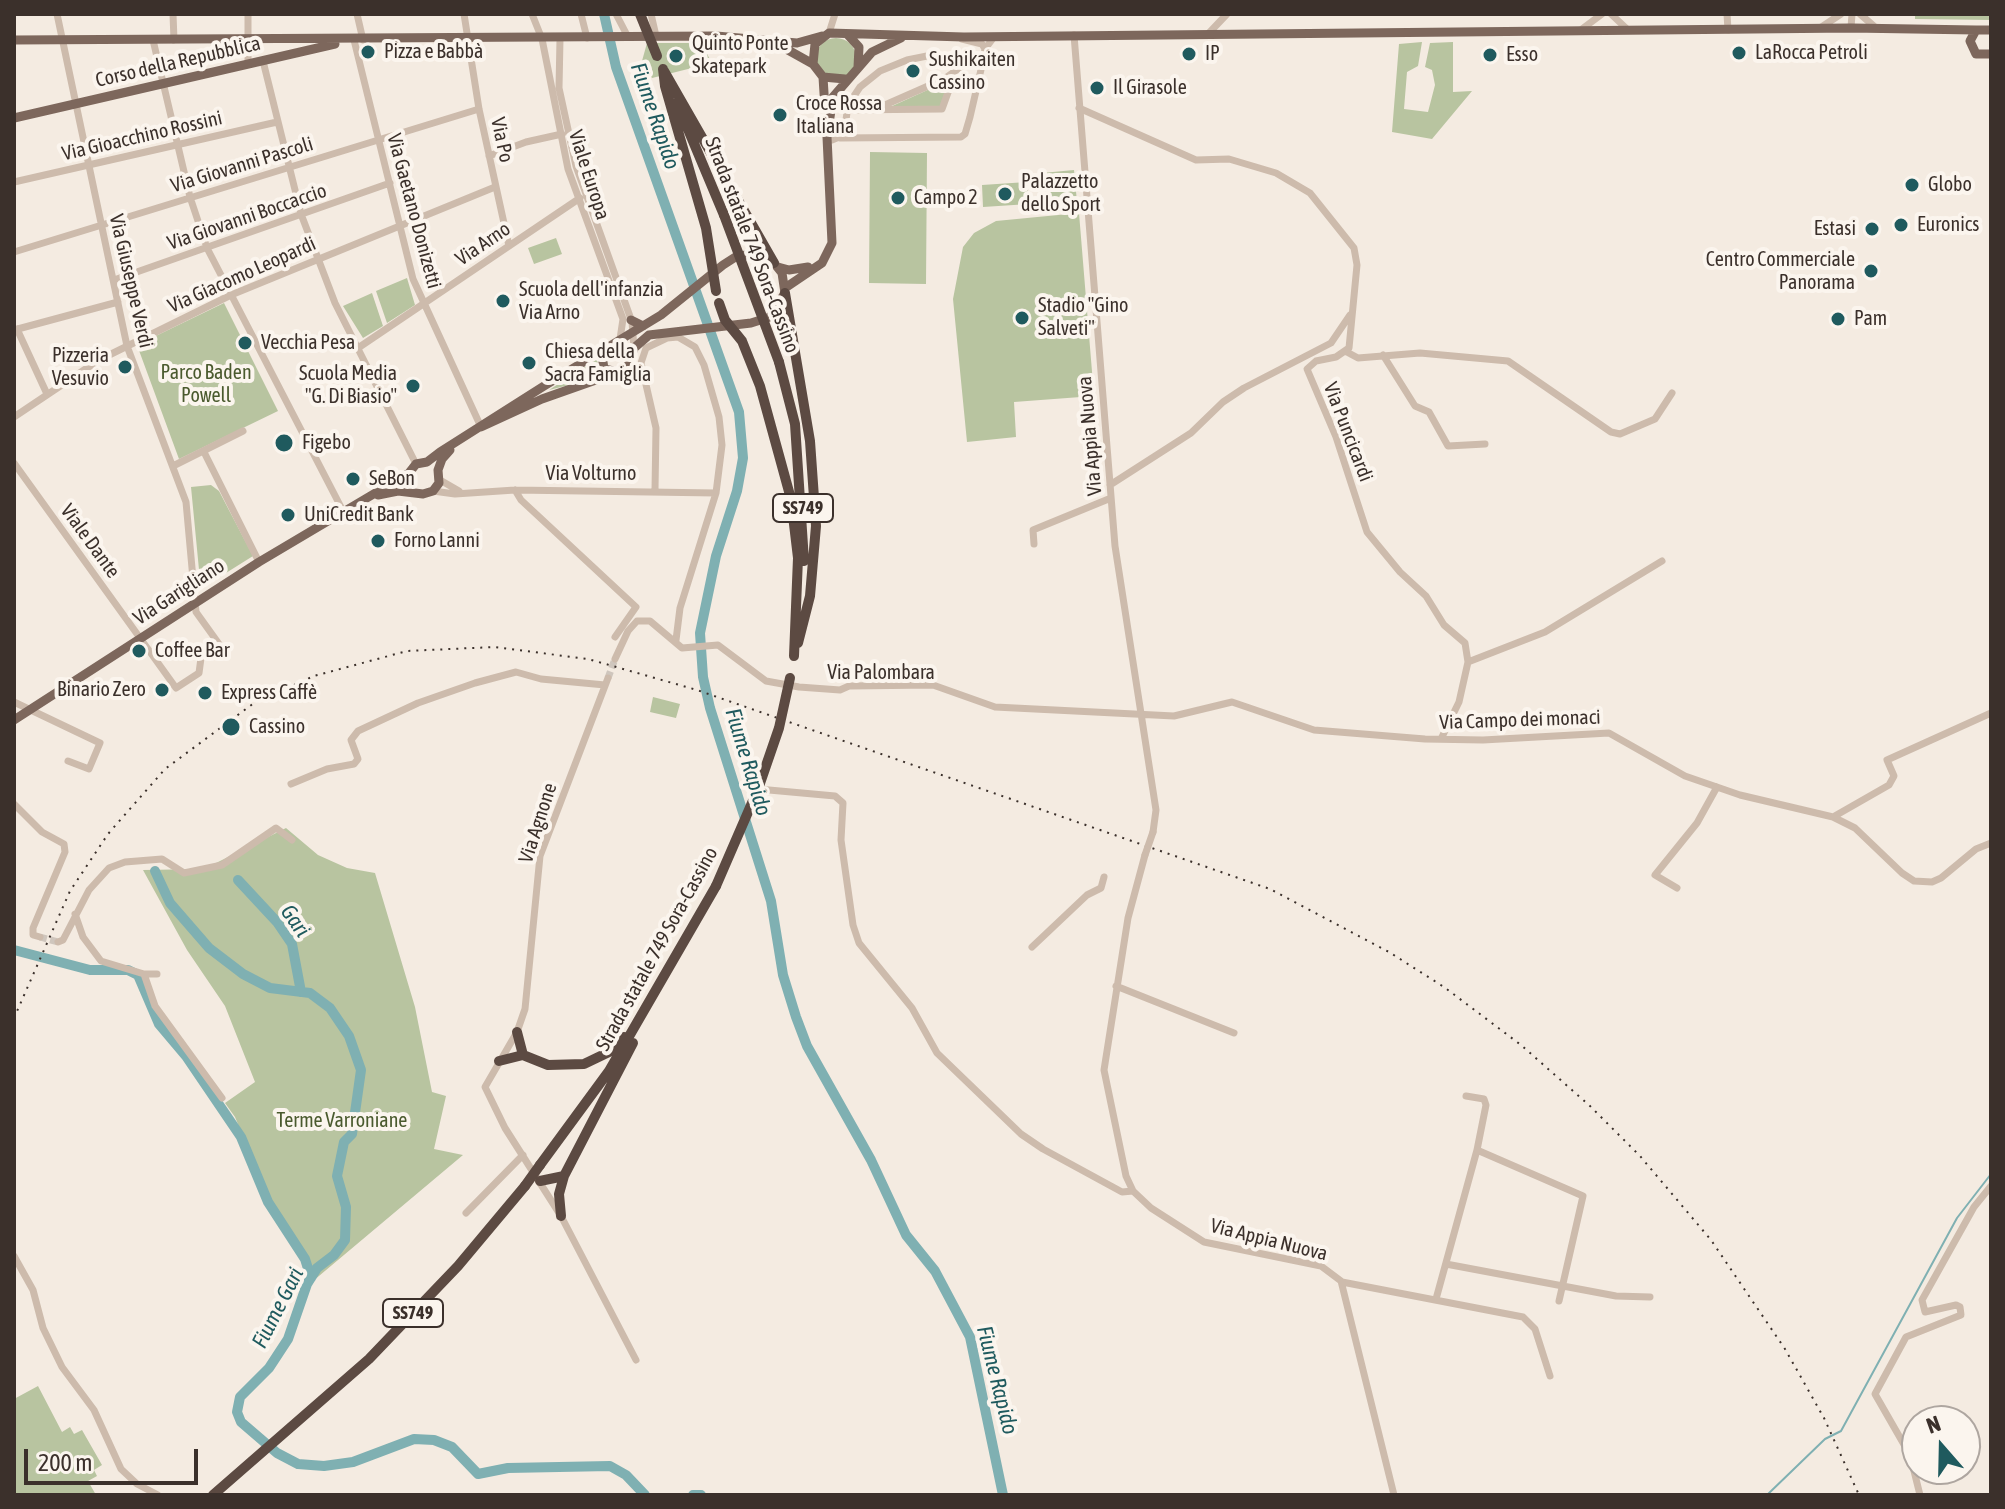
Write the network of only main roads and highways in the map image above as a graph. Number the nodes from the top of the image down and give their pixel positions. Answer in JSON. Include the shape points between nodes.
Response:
{"nodes":[{"id":1,"x":640,"y":14,"type":"edge"},
{"id":2,"x":1937,"y":29,"type":"junction"},
{"id":3,"x":1976,"y":30,"type":"junction"},
{"id":4,"x":1991,"y":30,"type":"edge"},
{"id":5,"x":827,"y":34,"type":"junction"},
{"id":6,"x":845,"y":34,"type":"junction"},
{"id":7,"x":904,"y":37,"type":"junction"},
{"id":8,"x":14,"y":40,"type":"edge"},
{"id":9,"x":769,"y":40,"type":"junction"},
{"id":10,"x":313,"y":45,"type":"junction"},
{"id":11,"x":1970,"y":45,"type":"junction"},
{"id":12,"x":1991,"y":54,"type":"edge"},
{"id":13,"x":813,"y":64,"type":"junction"},
{"id":14,"x":663,"y":69,"type":"junction"},
{"id":15,"x":856,"y":70,"type":"junction"},
{"id":16,"x":823,"y":77,"type":"junction"},
{"id":17,"x":845,"y":79,"type":"junction"},
{"id":18,"x":828,"y":104,"type":"junction"},
{"id":19,"x":14,"y":118,"type":"edge"},
{"id":20,"x":729,"y":261,"type":"junction"},
{"id":21,"x":776,"y":265,"type":"junction"},
{"id":22,"x":710,"y":277,"type":"junction"},
{"id":23,"x":785,"y":290,"type":"junction"},
{"id":24,"x":716,"y":291,"type":"junction"},
{"id":25,"x":719,"y":303,"type":"junction"},
{"id":26,"x":631,"y":320,"type":"road end"},
{"id":27,"x":742,"y":322,"type":"junction"},
{"id":28,"x":725,"y":324,"type":"junction"},
{"id":29,"x":638,"y":329,"type":"junction"},
{"id":30,"x":606,"y":350,"type":"junction"},
{"id":31,"x":623,"y":374,"type":"junction"},
{"id":32,"x":481,"y":427,"type":"junction"},
{"id":33,"x":458,"y":442,"type":"junction"},
{"id":34,"x":421,"y":463,"type":"junction"},
{"id":35,"x":409,"y":473,"type":"junction"},
{"id":36,"x":439,"y":475,"type":"junction"},
{"id":37,"x":413,"y":490,"type":"junction"},
{"id":38,"x":367,"y":498,"type":"junction"},
{"id":39,"x":794,"y":656,"type":"junction"},
{"id":40,"x":14,"y":720,"type":"edge"},
{"id":41,"x":662,"y":984,"type":"junction"},
{"id":42,"x":517,"y":1032,"type":"road end"},
{"id":43,"x":523,"y":1055,"type":"junction"},
{"id":44,"x":499,"y":1061,"type":"road end"},
{"id":45,"x":564,"y":1176,"type":"junction"},
{"id":46,"x":540,"y":1181,"type":"road end"},
{"id":47,"x":561,"y":1216,"type":"road end"},
{"id":48,"x":213,"y":1495,"type":"edge"}],
"edges":[{"from":1,"to":14,"type":"highway","name":"Strada statale 749 Sora-Cassino","number":"SS749","bridge":true},
{"from":2,"to":3,"type":"main road"},
{"from":2,"to":7,"type":"main road"},
{"from":2,"to":11,"type":"main road"},
{"from":3,"to":4,"type":"main road"},
{"from":3,"to":11,"type":"main road"},
{"from":5,"to":6,"type":"main road"},
{"from":5,"to":9,"type":"main road","via":[[797,43]]},
{"from":5,"to":13,"type":"main road","via":[[813,50]]},
{"from":6,"to":7,"type":"main road"},
{"from":6,"to":15,"type":"main road","via":[[859,47]]},
{"from":7,"to":15,"type":"main road","via":[[883,44]]},
{"from":8,"to":10,"type":"main road"},
{"from":9,"to":10,"type":"main road","via":[[656,36]]},
{"from":9,"to":13,"type":"main road"},
{"from":10,"to":19,"type":"main road","name":"Corso della Repubblica"},
{"from":11,"to":12,"type":"main road","via":[[1980,56]]},
{"from":13,"to":16,"type":"main road"},
{"from":14,"to":21,"type":"highway"},
{"from":14,"to":22,"type":"highway","via":[[706,228]]},
{"from":14,"to":39,"type":"highway","name":"Strada statale 749 Sora-Cassino","number":"SS749","bridge":true,"via":[[779,362],[795,424],[805,540]]},
{"from":15,"to":17,"type":"main road"},
{"from":16,"to":17,"type":"main road"},
{"from":16,"to":18,"type":"main road"},
{"from":17,"to":18,"type":"main road"},
{"from":18,"to":21,"type":"main road","via":[[822,178],[827,242],[810,266],[799,270]]},
{"from":18,"to":23,"type":"main road","via":[[832,243],[822,263]]},
{"from":20,"to":21,"type":"main road","via":[[757,254]]},
{"from":20,"to":22,"type":"main road","name":"Via Garigliano"},
{"from":20,"to":24,"type":"main road","via":[[720,271]]},
{"from":21,"to":23,"type":"main road"},
{"from":22,"to":24,"type":"highway"},
{"from":22,"to":29,"type":"main road","name":"Via Garigliano"},
{"from":23,"to":27,"type":"main road","via":[[770,317]]},
{"from":23,"to":39,"type":"highway","via":[[810,441],[816,526],[810,596]]},
{"from":24,"to":25,"type":"main road"},
{"from":25,"to":27,"type":"main road"},
{"from":25,"to":28,"type":"highway"},
{"from":26,"to":29,"type":"main road"},
{"from":27,"to":28,"type":"main road"},
{"from":28,"to":31,"type":"main road","name":"Via Garigliano","via":[[649,335],[634,348]]},
{"from":28,"to":39,"type":"highway","via":[[742,341],[760,386],[791,499],[798,558]]},
{"from":29,"to":30,"type":"main road","name":"Via Garigliano"},
{"from":30,"to":31,"type":"main road","via":[[604,369]]},
{"from":30,"to":32,"type":"main road","name":"Via Garigliano"},
{"from":31,"to":32,"type":"main road","name":"Via Garigliano","via":[[542,399]]},
{"from":32,"to":33,"type":"main road","name":"Via Garigliano"},
{"from":33,"to":34,"type":"main road","name":"Via Garigliano"},
{"from":33,"to":36,"type":"main road","name":"Via Garigliano","via":[[442,459]]},
{"from":34,"to":35,"type":"main road","name":"Via Garigliano"},
{"from":34,"to":36,"type":"main road"},
{"from":35,"to":37,"type":"main road"},
{"from":35,"to":38,"type":"main road","name":"Via Garigliano"},
{"from":36,"to":37,"type":"main road","name":"Via Garigliano","via":[[433,491]]},
{"from":37,"to":38,"type":"main road","name":"Via Garigliano"},
{"from":38,"to":40,"type":"main road","name":"Via Garigliano"},
{"from":39,"to":41,"type":"highway","name":"Strada statale 749 Sora-Cassino","number":"SS749","bridge":true,"via":[[779,728],[758,789],[716,886]]},
{"from":41,"to":43,"type":"highway","via":[[622,1040],[592,1062],[548,1065]]},
{"from":41,"to":45,"type":"highway"},
{"from":41,"to":48,"type":"highway","name":"Strada statale 749 Sora-Cassino","number":"SS749","bridge":true,"via":[[609,1071],[458,1266],[379,1348]]},
{"from":42,"to":43,"type":"highway"},
{"from":43,"to":44,"type":"highway"},
{"from":45,"to":46,"type":"highway"},
{"from":45,"to":47,"type":"highway"}]}
